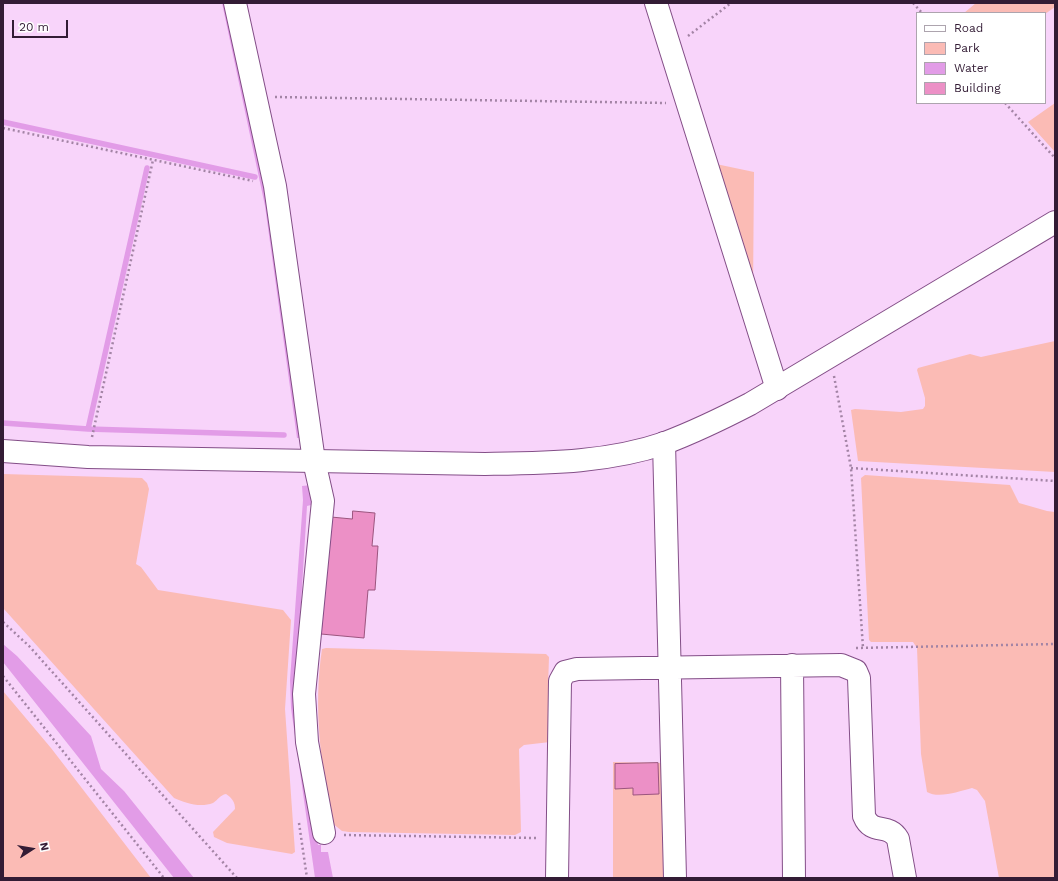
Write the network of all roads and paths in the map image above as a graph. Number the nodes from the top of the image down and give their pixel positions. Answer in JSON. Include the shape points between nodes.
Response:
{"nodes":[{"id":1,"x":235,"y":3,"type":"edge"},
{"id":2,"x":656,"y":3,"type":"edge"},
{"id":3,"x":731,"y":3,"type":"edge"},
{"id":4,"x":913,"y":3,"type":"edge"},
{"id":5,"x":921,"y":12,"type":"edge"},
{"id":6,"x":670,"y":50,"type":"junction"},
{"id":7,"x":255,"y":96,"type":"junction"},
{"id":8,"x":687,"y":104,"type":"junction"},
{"id":9,"x":1005,"y":104,"type":"edge"},
{"id":10,"x":3,"y":128,"type":"edge"},
{"id":11,"x":1055,"y":158,"type":"edge"},
{"id":12,"x":153,"y":160,"type":"junction"},
{"id":13,"x":260,"y":183,"type":"dead end"},
{"id":14,"x":1055,"y":222,"type":"edge"},
{"id":15,"x":836,"y":380,"type":"dead end"},
{"id":16,"x":777,"y":389,"type":"junction"},
{"id":17,"x":664,"y":443,"type":"junction"},
{"id":18,"x":3,"y":451,"type":"edge"},
{"id":19,"x":88,"y":457,"type":"junction"},
{"id":20,"x":314,"y":461,"type":"junction"},
{"id":21,"x":851,"y":468,"type":"junction"},
{"id":22,"x":1055,"y":482,"type":"edge"},
{"id":23,"x":3,"y":622,"type":"edge"},
{"id":24,"x":1055,"y":644,"type":"edge"},
{"id":25,"x":951,"y":645,"type":"dead end"},
{"id":26,"x":862,"y":648,"type":"dead end"},
{"id":27,"x":792,"y":666,"type":"junction"},
{"id":28,"x":669,"y":667,"type":"junction"},
{"id":29,"x":3,"y":676,"type":"edge"},
{"id":30,"x":299,"y":822,"type":"dead end"},
{"id":31,"x":324,"y":833,"type":"joint"},
{"id":32,"x":558,"y":839,"type":"junction"},
{"id":33,"x":164,"y":878,"type":"edge"},
{"id":34,"x":237,"y":878,"type":"edge"},
{"id":35,"x":307,"y":878,"type":"edge"},
{"id":36,"x":557,"y":878,"type":"edge"},
{"id":37,"x":675,"y":878,"type":"edge"},
{"id":38,"x":794,"y":878,"type":"edge"},
{"id":39,"x":905,"y":878,"type":"edge"}],
"edges":[{"from":1,"to":7,"type":"street"},
{"from":2,"to":6,"type":"street"},
{"from":3,"to":6,"type":"path"},
{"from":4,"to":5,"type":"path"},
{"from":6,"to":8,"type":"street"},
{"from":7,"to":8,"type":"path"},
{"from":7,"to":20,"type":"street","via":[[275,186]]},
{"from":8,"to":16,"type":"street"},
{"from":9,"to":11,"type":"path"},
{"from":10,"to":12,"type":"path"},
{"from":12,"to":13,"type":"path"},
{"from":12,"to":19,"type":"path"},
{"from":14,"to":16,"type":"street"},
{"from":15,"to":21,"type":"path"},
{"from":16,"to":17,"type":"street","via":[[728,415]]},
{"from":17,"to":20,"type":"street","via":[[620,454],[543,464]]},
{"from":17,"to":28,"type":"street"},
{"from":18,"to":19,"type":"street"},
{"from":19,"to":20,"type":"street"},
{"from":20,"to":31,"type":"street","via":[[323,501],[304,694],[307,742]]},
{"from":21,"to":22,"type":"path"},
{"from":21,"to":26,"type":"path"},
{"from":23,"to":34,"type":"path","via":[[29,646]]},
{"from":24,"to":25,"type":"path"},
{"from":27,"to":28,"type":"street"},
{"from":27,"to":38,"type":"street"},
{"from":27,"to":39,"type":"street","via":[[841,664],[856,671],[860,687],[864,816],[871,827],[891,830],[895,834]]},
{"from":28,"to":32,"type":"street","via":[[577,669],[568,670],[563,674],[560,686]]},
{"from":28,"to":37,"type":"street"},
{"from":29,"to":33,"type":"path"},
{"from":30,"to":35,"type":"path"},
{"from":31,"to":32,"type":"path"},
{"from":32,"to":36,"type":"street"}]}
